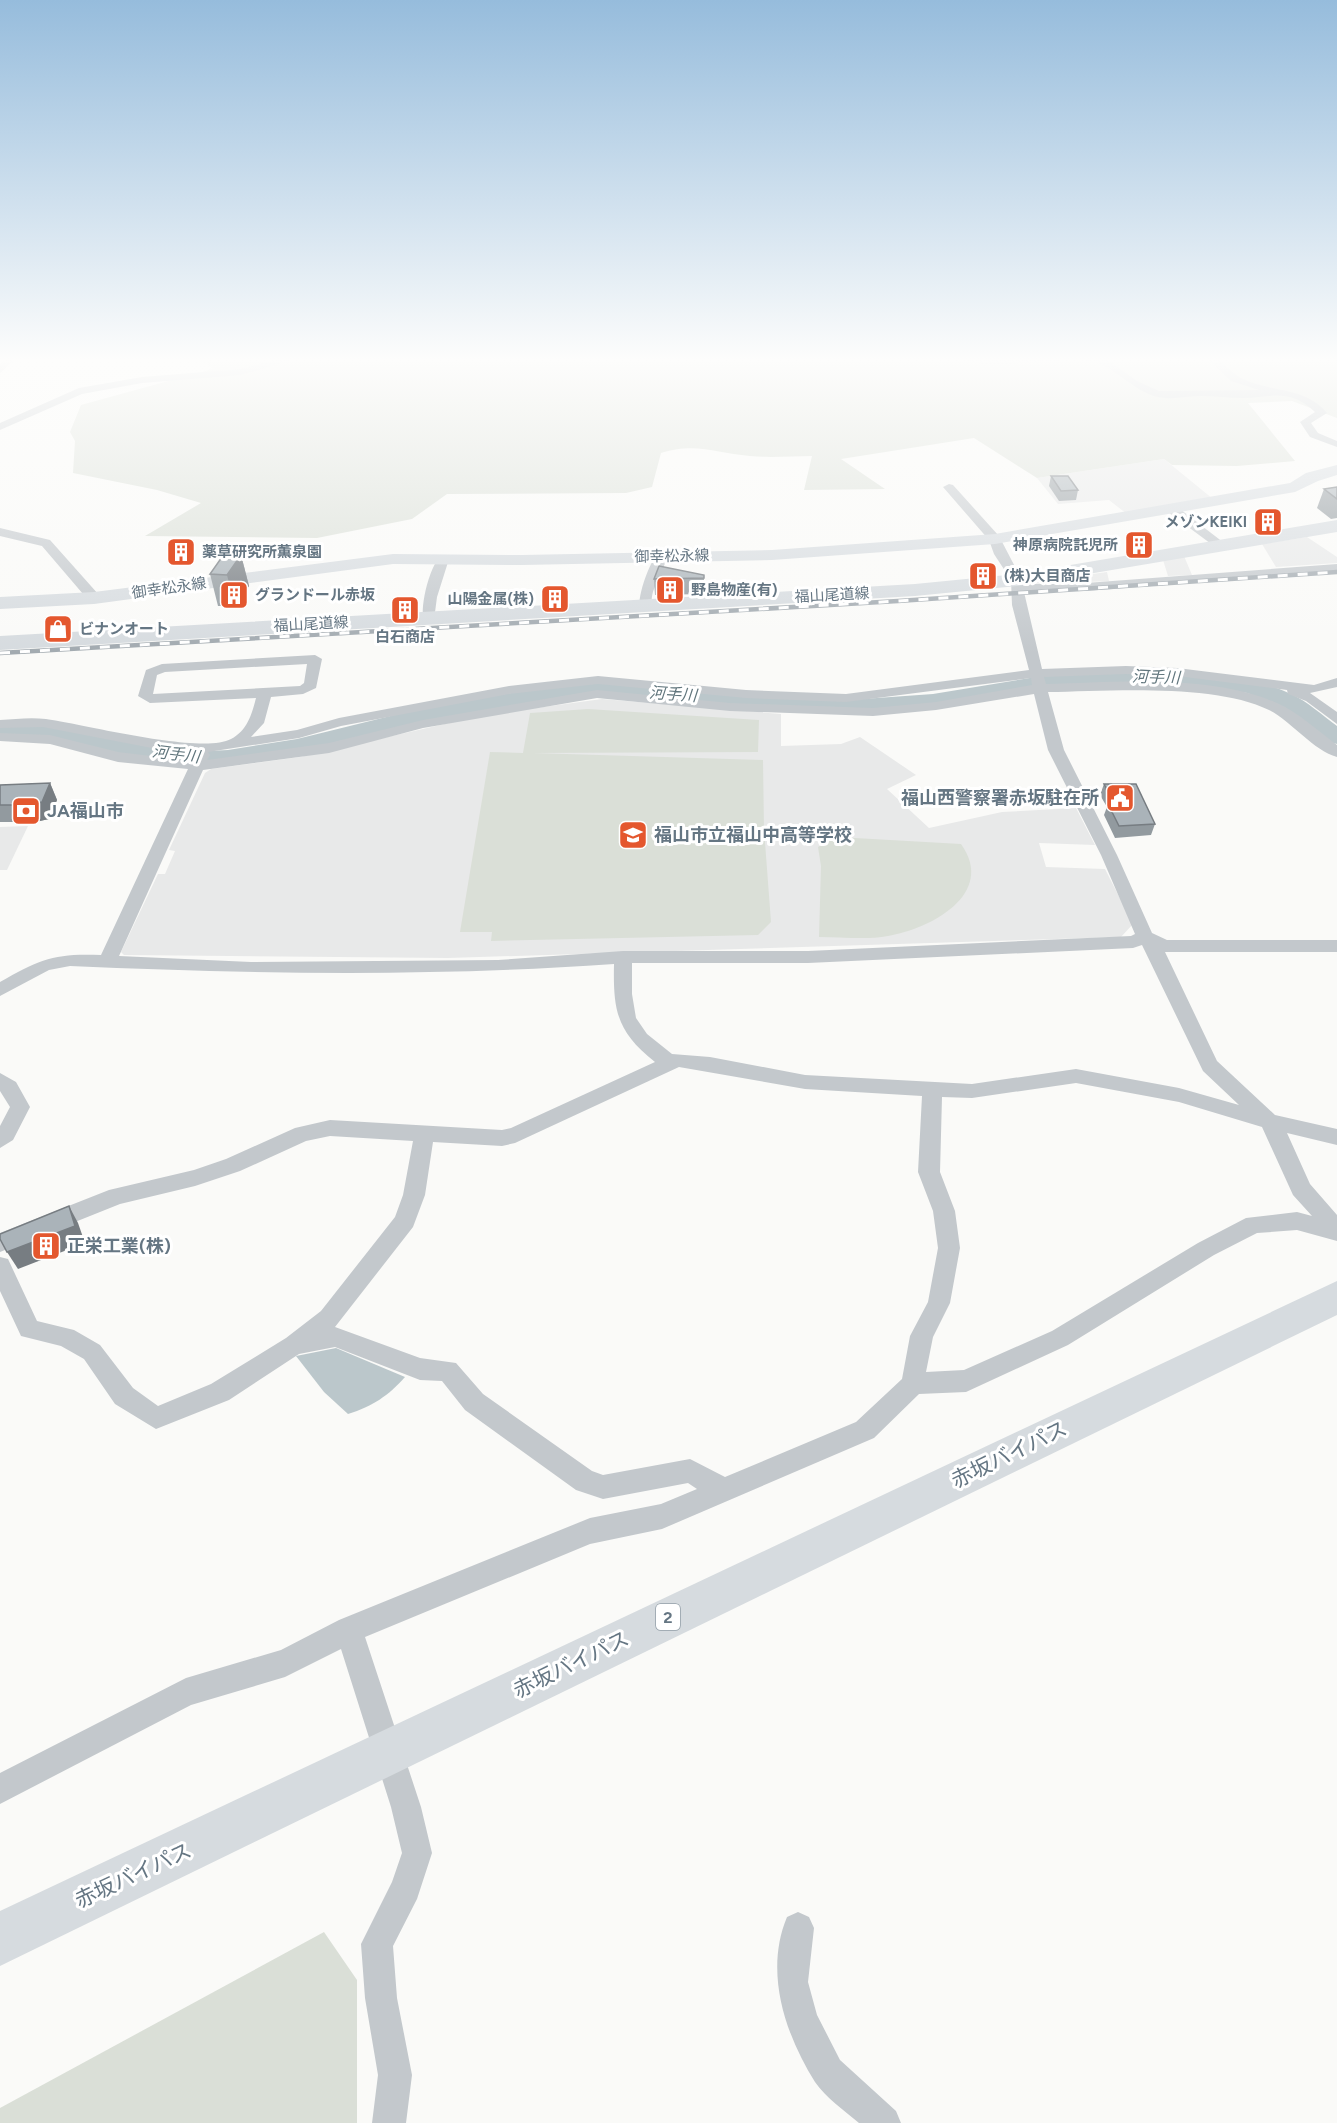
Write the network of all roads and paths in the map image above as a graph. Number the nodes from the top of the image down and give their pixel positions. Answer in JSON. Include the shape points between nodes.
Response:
{"nodes":[{"id":1,"x":1337,"y":470,"type":"edge"},
{"id":2,"x":949,"y":487,"type":"dead end"},
{"id":3,"x":1172,"y":508,"type":"junction"},
{"id":4,"x":1337,"y":526,"type":"edge"},
{"id":5,"x":0,"y":532,"type":"edge"},
{"id":6,"x":995,"y":539,"type":"junction"},
{"id":7,"x":1222,"y":546,"type":"junction"},
{"id":8,"x":661,"y":555,"type":"junction"},
{"id":9,"x":442,"y":560,"type":"junction"},
{"id":10,"x":1337,"y":568,"type":"edge"},
{"id":11,"x":1016,"y":584,"type":"junction"},
{"id":12,"x":94,"y":598,"type":"junction"},
{"id":13,"x":0,"y":603,"type":"edge"},
{"id":14,"x":645,"y":606,"type":"junction"},
{"id":15,"x":429,"y":617,"type":"junction"},
{"id":16,"x":0,"y":643,"type":"edge"},
{"id":17,"x":1040,"y":681,"type":"junction"},
{"id":18,"x":1337,"y":682,"type":"edge"},
{"id":19,"x":1280,"y":685,"type":"junction"},
{"id":20,"x":265,"y":693,"type":"junction"},
{"id":21,"x":1337,"y":720,"type":"edge"},
{"id":22,"x":0,"y":724,"type":"edge"},
{"id":23,"x":0,"y":737,"type":"edge"},
{"id":24,"x":236,"y":743,"type":"junction"},
{"id":25,"x":1337,"y":752,"type":"edge"},
{"id":26,"x":202,"y":757,"type":"junction"},
{"id":27,"x":1145,"y":937,"type":"junction"},
{"id":28,"x":1337,"y":946,"type":"edge"},
{"id":29,"x":623,"y":957,"type":"junction"},
{"id":30,"x":108,"y":960,"type":"junction"},
{"id":31,"x":0,"y":990,"type":"edge"},
{"id":32,"x":669,"y":1062,"type":"junction"},
{"id":33,"x":0,"y":1080,"type":"edge"},
{"id":34,"x":932,"y":1087,"type":"junction"},
{"id":35,"x":1269,"y":1121,"type":"junction"},
{"id":36,"x":424,"y":1135,"type":"junction"},
{"id":37,"x":1337,"y":1137,"type":"edge"},
{"id":38,"x":0,"y":1140,"type":"edge"},
{"id":39,"x":1337,"y":1231,"type":"edge"},
{"id":40,"x":0,"y":1243,"type":"edge"},
{"id":41,"x":0,"y":1266,"type":"edge"},
{"id":42,"x":1337,"y":1287,"type":"edge"},
{"id":43,"x":1337,"y":1298,"type":"edge"},
{"id":44,"x":294,"y":1345,"type":"junction"},
{"id":45,"x":914,"y":1384,"type":"junction"},
{"id":46,"x":724,"y":1490,"type":"junction"},
{"id":47,"x":348,"y":1630,"type":"junction"},
{"id":48,"x":0,"y":1789,"type":"edge"},
{"id":49,"x":0,"y":1921,"type":"edge"},
{"id":50,"x":798,"y":1928,"type":"dead end"},
{"id":51,"x":0,"y":1939,"type":"edge"},
{"id":52,"x":389,"y":2123,"type":"edge"},
{"id":53,"x":884,"y":2123,"type":"edge"}],
"edges":[{"from":1,"to":3,"type":"main road","name":"御幸松永線","via":[[1295,487]]},
{"from":2,"to":6,"type":"street"},
{"from":3,"to":6,"type":"main road","name":"御幸松永線"},
{"from":3,"to":7,"type":"street"},
{"from":4,"to":7,"type":"main road","name":"福山尾道線"},
{"from":5,"to":12,"type":"street","via":[[46,543]]},
{"from":6,"to":8,"type":"main road","name":"御幸松永線","via":[[772,555]]},
{"from":6,"to":11,"type":"street"},
{"from":7,"to":11,"type":"main road","name":"福山尾道線"},
{"from":8,"to":9,"type":"main road","name":"御幸松永線"},
{"from":8,"to":14,"type":"street","via":[[660,568],[649,582]]},
{"from":9,"to":12,"type":"main road","name":"御幸松永線","via":[[363,562]]},
{"from":9,"to":15,"type":"street","via":[[430,597]]},
{"from":10,"to":11,"type":"street","via":[[1086,587]]},
{"from":11,"to":14,"type":"main road","name":"福山尾道線"},
{"from":11,"to":17,"type":"street"},
{"from":12,"to":13,"type":"main road","name":"御幸松永線"},
{"from":14,"to":15,"type":"main road","name":"福山尾道線"},
{"from":15,"to":16,"type":"main road","name":"福山尾道線"},
{"from":17,"to":19,"type":"street","via":[[1126,670],[1178,672]]},
{"from":17,"to":24,"type":"street","via":[[846,698],[746,694],[598,680],[508,690],[339,722],[299,734]]},
{"from":17,"to":25,"type":"street","via":[[1230,693],[1275,707]]},
{"from":17,"to":26,"type":"street","via":[[936,706],[873,712],[751,709],[597,694],[444,719],[329,748]]},
{"from":17,"to":27,"type":"street","via":[[1056,750],[1110,855]]},
{"from":18,"to":19,"type":"street","via":[[1315,688]]},
{"from":19,"to":21,"type":"street","via":[[1311,698]]},
{"from":20,"to":20,"type":"street","via":[[155,700],[145,696],[152,673],[162,668],[315,659],[311,685],[303,690]]},
{"from":20,"to":24,"type":"street","via":[[257,723]]},
{"from":22,"to":26,"type":"street","via":[[43,723],[157,744]]},
{"from":23,"to":26,"type":"street","via":[[50,740],[118,757]]},
{"from":24,"to":26,"type":"street"},
{"from":26,"to":30,"type":"street"},
{"from":27,"to":28,"type":"street","via":[[1164,946]]},
{"from":27,"to":29,"type":"street","via":[[1133,942],[808,957]]},
{"from":27,"to":35,"type":"street","via":[[1157,954],[1210,1066]]},
{"from":29,"to":30,"type":"street","via":[[498,966],[251,968]]},
{"from":29,"to":32,"type":"street","via":[[626,1020],[638,1039]]},
{"from":30,"to":31,"type":"street","via":[[44,965]]},
{"from":32,"to":34,"type":"street","via":[[710,1064],[805,1082]]},
{"from":32,"to":36,"type":"street","via":[[515,1135]]},
{"from":33,"to":38,"type":"street","via":[[20,1107]]},
{"from":34,"to":35,"type":"street","via":[[972,1091],[1076,1076],[1130,1083]]},
{"from":34,"to":45,"type":"street","via":[[929,1172],[944,1211],[949,1248],[939,1303],[916,1358]]},
{"from":35,"to":37,"type":"street"},
{"from":35,"to":39,"type":"street","via":[[1301,1189]]},
{"from":36,"to":40,"type":"street","via":[[330,1128],[302,1134],[233,1165],[117,1196]]},
{"from":36,"to":44,"type":"street","via":[[414,1195],[405,1221],[329,1318]]},
{"from":39,"to":45,"type":"street","via":[[1297,1221],[1254,1224],[1060,1338],[966,1382]]},
{"from":41,"to":44,"type":"street","via":[[29,1329],[66,1337],[92,1352],[124,1396],[156,1418],[220,1392]]},
{"from":42,"to":49,"type":"highway","name":"赤坂バイパス","number":"2"},
{"from":43,"to":51,"type":"highway","name":"赤坂バイパス","number":"2"},
{"from":44,"to":46,"type":"street","via":[[335,1337],[420,1369],[448,1371],[474,1402],[585,1481],[603,1487],[690,1471]]},
{"from":45,"to":46,"type":"street","via":[[865,1430]]},
{"from":46,"to":47,"type":"street","via":[[662,1516],[590,1531]]},
{"from":47,"to":48,"type":"street","via":[[285,1663],[186,1692]]},
{"from":47,"to":52,"type":"street","via":[[417,1852],[406,1888],[377,1944],[381,1998],[395,2075]]},
{"from":50,"to":53,"type":"street","via":[[792,1982],[802,2020],[828,2072]]}]}
